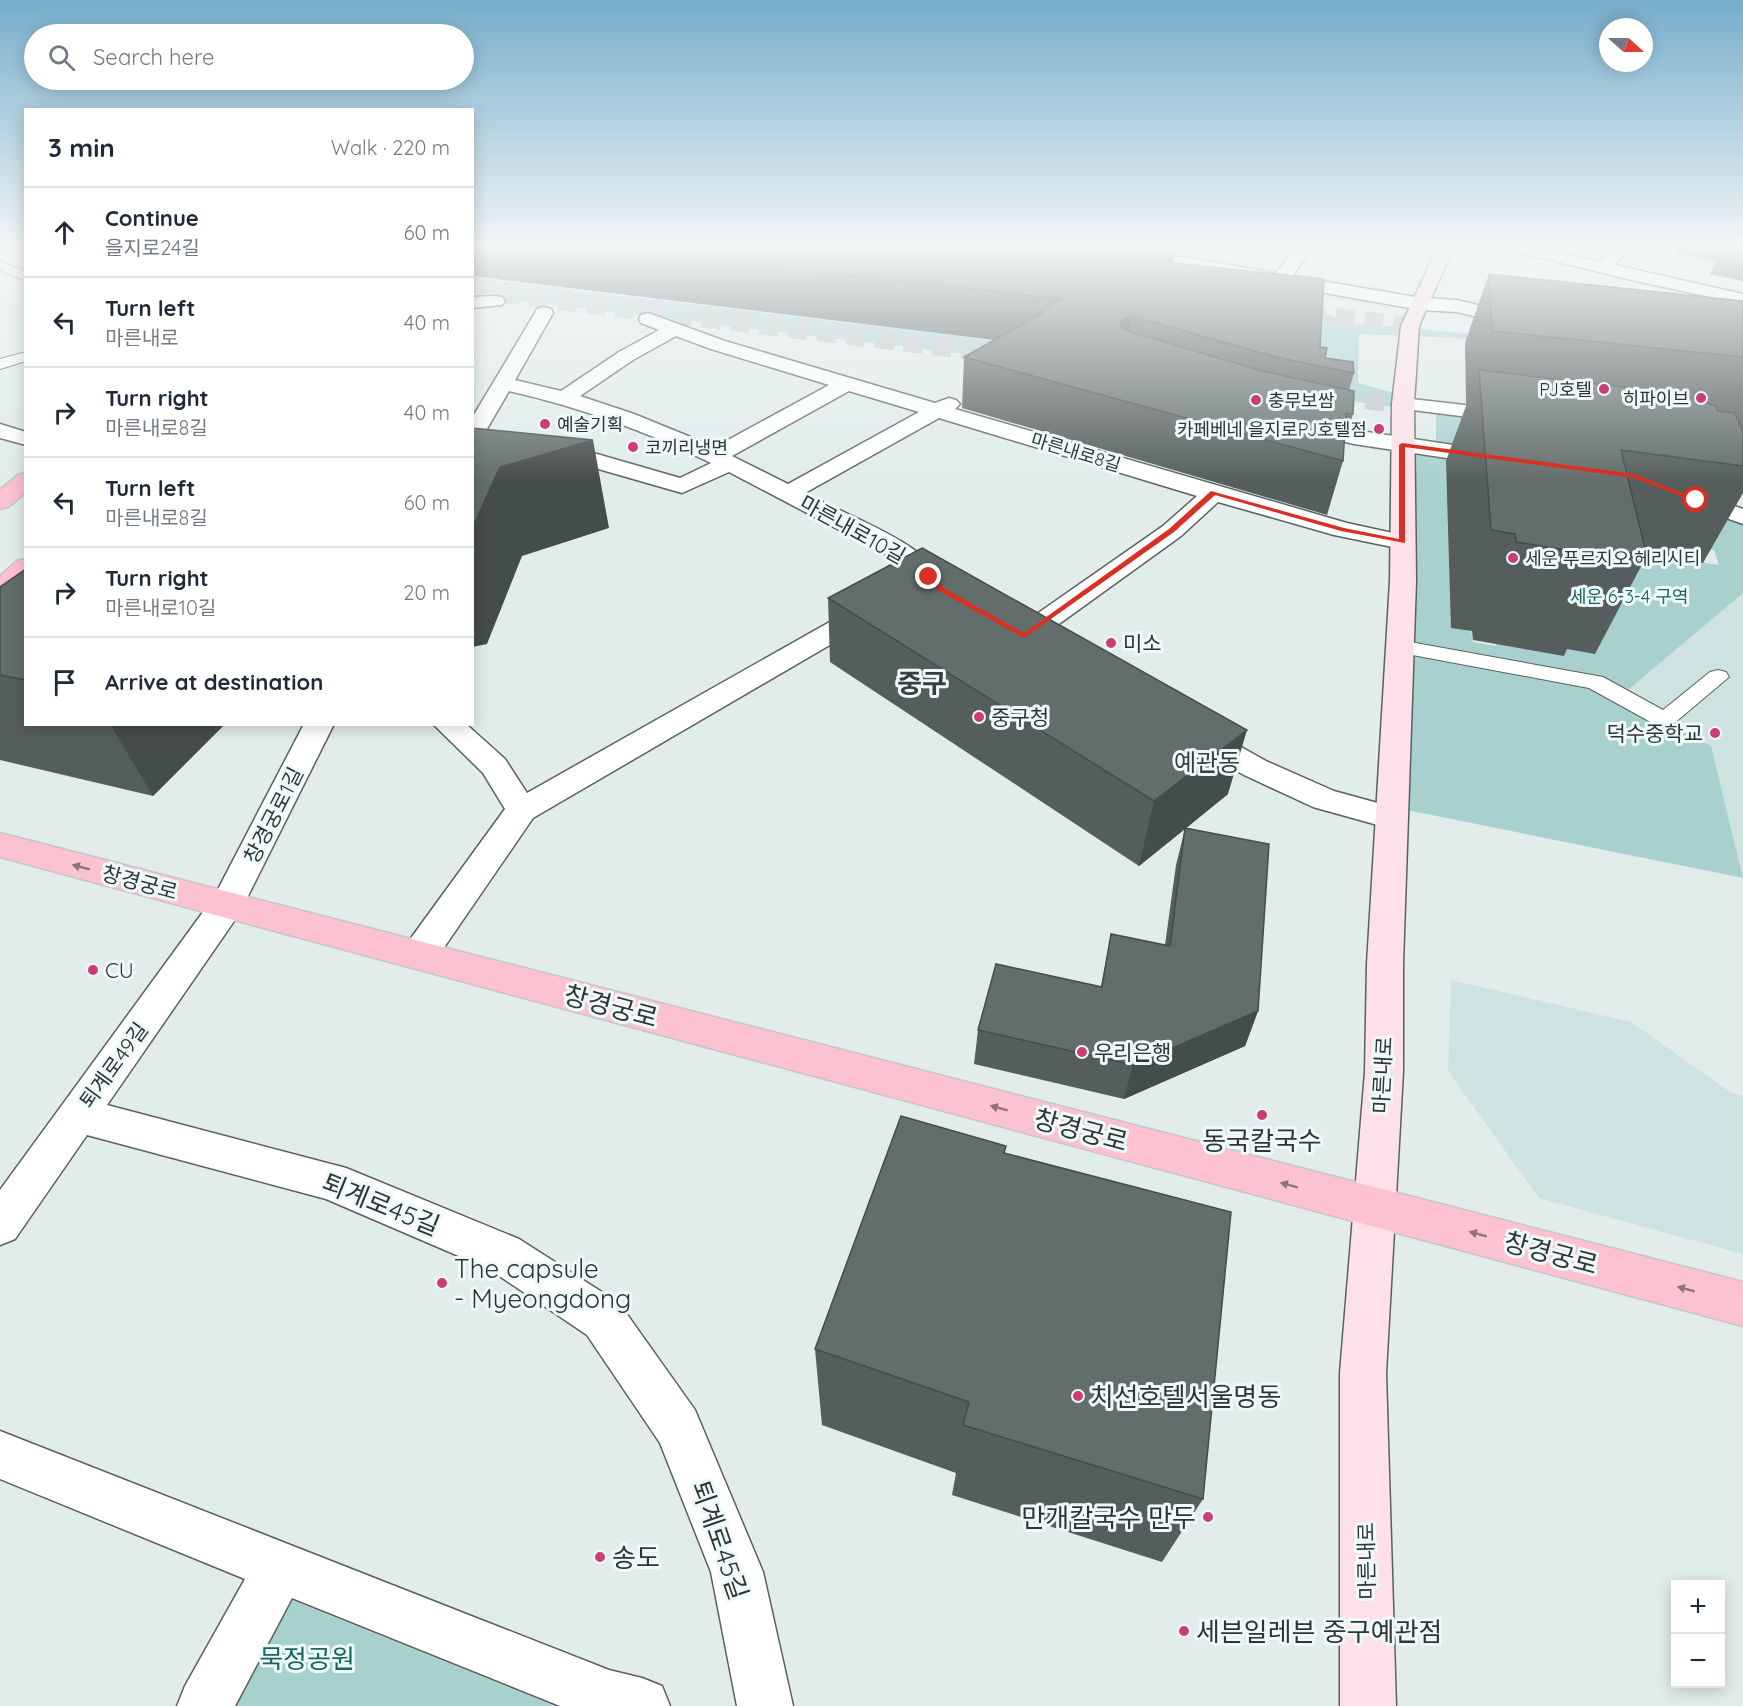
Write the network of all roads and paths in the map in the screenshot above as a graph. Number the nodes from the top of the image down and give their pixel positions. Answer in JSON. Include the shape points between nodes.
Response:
{"nodes":[{"id":1,"x":536,"y":324,"type":"edge"},
{"id":2,"x":660,"y":324,"type":"edge"},
{"id":3,"x":1421,"y":324,"type":"edge"},
{"id":4,"x":1512,"y":324,"type":"edge"},
{"id":5,"x":675,"y":329,"type":"junction"},
{"id":6,"x":1481,"y":331,"type":"dead end"},
{"id":7,"x":24,"y":357,"type":"edge"},
{"id":8,"x":0,"y":364,"type":"edge"},
{"id":9,"x":848,"y":383,"type":"junction"},
{"id":10,"x":968,"y":393,"type":"dead end"},
{"id":11,"x":488,"y":398,"type":"edge"},
{"id":12,"x":564,"y":398,"type":"junction"},
{"id":13,"x":1403,"y":404,"type":"junction"},
{"id":14,"x":938,"y":411,"type":"junction"},
{"id":15,"x":1527,"y":418,"type":"edge"},
{"id":16,"x":1280,"y":420,"type":"edge"},
{"id":17,"x":0,"y":431,"type":"edge"},
{"id":18,"x":474,"y":432,"type":"edge"},
{"id":19,"x":24,"y":438,"type":"edge"},
{"id":20,"x":1402,"y":445,"type":"junction"},
{"id":21,"x":474,"y":447,"type":"edge"},
{"id":22,"x":722,"y":459,"type":"junction"},
{"id":23,"x":1516,"y":461,"type":"edge"},
{"id":24,"x":24,"y":482,"type":"edge"},
{"id":25,"x":1666,"y":488,"type":"edge"},
{"id":26,"x":788,"y":493,"type":"junction"},
{"id":27,"x":1214,"y":493,"type":"junction"},
{"id":28,"x":0,"y":502,"type":"edge"},
{"id":29,"x":1743,"y":518,"type":"edge"},
{"id":30,"x":1402,"y":542,"type":"junction"},
{"id":31,"x":24,"y":568,"type":"edge"},
{"id":32,"x":908,"y":589,"type":"junction"},
{"id":33,"x":0,"y":590,"type":"edge"},
{"id":34,"x":962,"y":601,"type":"edge"},
{"id":35,"x":1024,"y":636,"type":"edge"},
{"id":36,"x":1399,"y":646,"type":"junction"},
{"id":37,"x":1718,"y":677,"type":"dead end"},
{"id":38,"x":1174,"y":722,"type":"edge"},
{"id":39,"x":318,"y":726,"type":"edge"},
{"id":40,"x":449,"y":726,"type":"edge"},
{"id":41,"x":522,"y":810,"type":"junction"},
{"id":42,"x":1392,"y":818,"type":"junction"},
{"id":43,"x":0,"y":845,"type":"edge"},
{"id":44,"x":227,"y":906,"type":"junction"},
{"id":45,"x":418,"y":955,"type":"junction"},
{"id":46,"x":77,"y":1115,"type":"junction"},
{"id":47,"x":1373,"y":1206,"type":"junction"},
{"id":48,"x":0,"y":1225,"type":"edge"},
{"id":49,"x":1743,"y":1304,"type":"edge"},
{"id":50,"x":0,"y":1455,"type":"edge"},
{"id":51,"x":280,"y":1567,"type":"junction"},
{"id":52,"x":620,"y":1703,"type":"edge"},
{"id":53,"x":205,"y":1706,"type":"edge"},
{"id":54,"x":765,"y":1706,"type":"edge"},
{"id":55,"x":1368,"y":1706,"type":"edge"}],
"edges":[{"from":1,"to":11,"type":"street"},
{"from":2,"to":5,"type":"street","name":"마른내로8길"},
{"from":3,"to":13,"type":"main road","name":"마른내로"},
{"from":4,"to":6,"type":"street","via":[[1532,330]]},
{"from":5,"to":9,"type":"street","name":"마른내로8길"},
{"from":5,"to":12,"type":"street"},
{"from":7,"to":8,"type":"lane"},
{"from":9,"to":14,"type":"street","name":"마른내로8길"},
{"from":9,"to":22,"type":"street"},
{"from":10,"to":14,"type":"street"},
{"from":11,"to":12,"type":"street","name":"마른내로10길"},
{"from":11,"to":18,"type":"street"},
{"from":12,"to":22,"type":"street","name":"마른내로10길","via":[[600,407]]},
{"from":13,"to":15,"type":"street"},
{"from":13,"to":20,"type":"main road","name":"마른내로"},
{"from":14,"to":26,"type":"street","name":"마른내로10길"},
{"from":14,"to":27,"type":"street","name":"마른내로8길"},
{"from":16,"to":20,"type":"street"},
{"from":17,"to":19,"type":"street"},
{"from":20,"to":23,"type":"street"},
{"from":20,"to":30,"type":"main road","name":"마른내로"},
{"from":21,"to":22,"type":"street","via":[[590,459],[682,486]]},
{"from":22,"to":26,"type":"street","name":"마른내로10길"},
{"from":24,"to":28,"type":"main road"},
{"from":25,"to":29,"type":"street"},
{"from":26,"to":32,"type":"street","name":"마른내로10길","via":[[908,558]]},
{"from":27,"to":30,"type":"street","name":"마른내로8길","via":[[1343,530]]},
{"from":27,"to":35,"type":"street","via":[[1172,531]]},
{"from":30,"to":36,"type":"main road","name":"마른내로"},
{"from":31,"to":33,"type":"main road"},
{"from":32,"to":34,"type":"street","name":"마른내로10길","via":[[942,589]]},
{"from":32,"to":41,"type":"street"},
{"from":36,"to":37,"type":"lane","via":[[1595,682],[1664,720]]},
{"from":36,"to":42,"type":"main road","name":"마른내로"},
{"from":38,"to":42,"type":"street","via":[[1255,768],[1324,799]]},
{"from":39,"to":44,"type":"street","name":"창경궁로1길"},
{"from":40,"to":41,"type":"street","via":[[494,766]]},
{"from":41,"to":45,"type":"street"},
{"from":42,"to":47,"type":"main road","name":"마른내로","via":[[1384,1072]]},
{"from":44,"to":43,"type":"main road","name":"창경궁로","one_way":true},
{"from":44,"to":45,"type":"main road","name":"창경궁로"},
{"from":44,"to":46,"type":"street","name":"퇴계로49길"},
{"from":47,"to":45,"type":"main road","name":"창경궁로","one_way":true},
{"from":46,"to":48,"type":"street","name":"퇴계로49길"},
{"from":46,"to":54,"type":"street","name":"퇴계로45길","via":[[331,1181],[504,1254],[603,1319],[678,1427],[736,1572]]},
{"from":49,"to":47,"type":"main road","name":"창경궁로","one_way":true},
{"from":47,"to":55,"type":"main road","name":"마른내로","via":[[1363,1373]]},
{"from":50,"to":51,"type":"street"},
{"from":51,"to":52,"type":"street"},
{"from":51,"to":53,"type":"street"}]}
